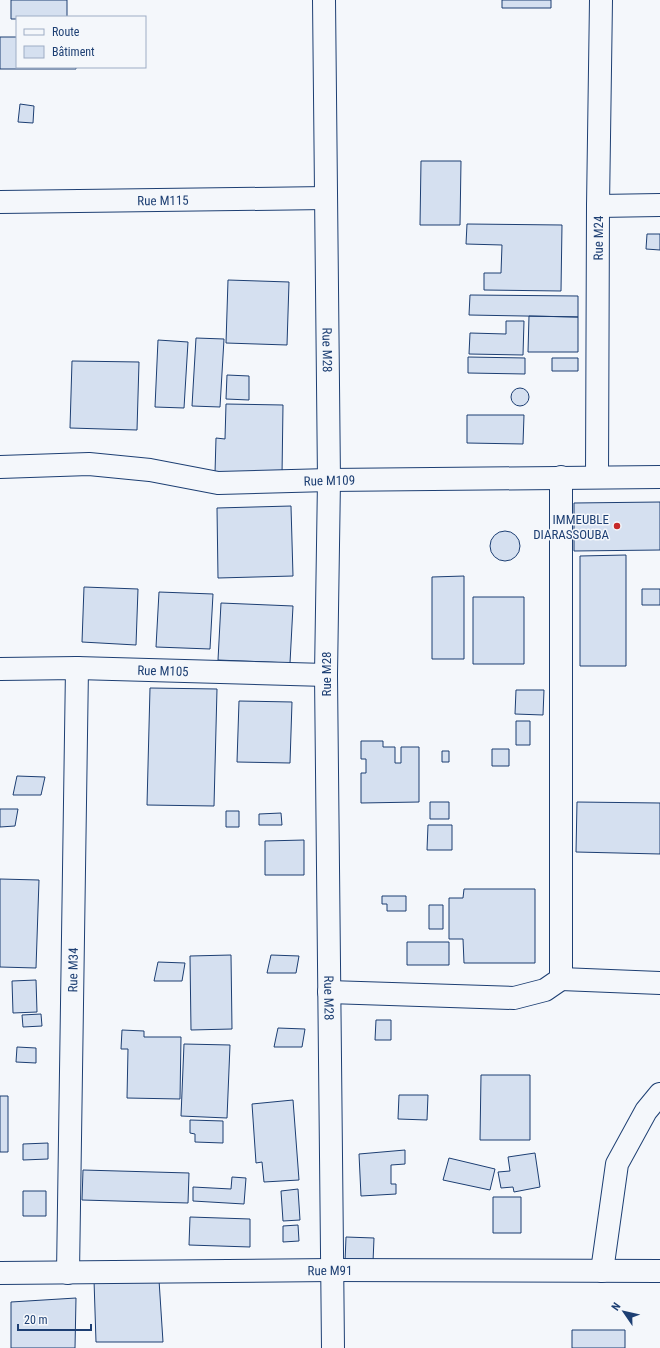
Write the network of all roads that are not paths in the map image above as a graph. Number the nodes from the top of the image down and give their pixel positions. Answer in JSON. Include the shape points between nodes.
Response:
{"nodes":[{"id":1,"x":324,"y":0,"type":"edge"},
{"id":2,"x":601,"y":0,"type":"edge"},
{"id":3,"x":326,"y":198,"type":"junction"},
{"id":4,"x":0,"y":202,"type":"edge"},
{"id":5,"x":660,"y":205,"type":"edge"},
{"id":6,"x":598,"y":206,"type":"junction"},
{"id":7,"x":0,"y":467,"type":"edge"},
{"id":8,"x":561,"y":477,"type":"junction"},
{"id":9,"x":597,"y":477,"type":"junction"},
{"id":10,"x":660,"y":477,"type":"edge"},
{"id":11,"x":329,"y":480,"type":"junction"},
{"id":12,"x":76,"y":668,"type":"junction"},
{"id":13,"x":0,"y":669,"type":"edge"},
{"id":14,"x":326,"y":675,"type":"junction"},
{"id":15,"x":561,"y":979,"type":"junction"},
{"id":16,"x":660,"y":983,"type":"edge"},
{"id":17,"x":329,"y":992,"type":"junction"},
{"id":18,"x":660,"y":1094,"type":"edge"},
{"id":19,"x":332,"y":1270,"type":"junction"},
{"id":20,"x":602,"y":1271,"type":"junction"},
{"id":21,"x":660,"y":1271,"type":"edge"},
{"id":22,"x":0,"y":1273,"type":"edge"},
{"id":23,"x":68,"y":1273,"type":"junction"},
{"id":24,"x":333,"y":1348,"type":"edge"}],
"edges":[{"from":1,"to":3,"type":"street","name":"Rue M28"},
{"from":2,"to":6,"type":"street","name":"Rue M24"},
{"from":3,"to":4,"type":"street","name":"Rue M115"},
{"from":3,"to":11,"type":"street","name":"Rue M28"},
{"from":5,"to":6,"type":"street"},
{"from":6,"to":9,"type":"street","name":"Rue M24"},
{"from":7,"to":11,"type":"street","name":"Rue M109","via":[[89,464],[150,470],[218,484]]},
{"from":8,"to":9,"type":"street","name":"Rue M109"},
{"from":8,"to":11,"type":"street","name":"Rue M109"},
{"from":8,"to":15,"type":"street"},
{"from":9,"to":10,"type":"street","name":"Rue M109"},
{"from":11,"to":14,"type":"street","name":"Rue M28"},
{"from":12,"to":13,"type":"street","name":"Rue M105"},
{"from":12,"to":14,"type":"street","name":"Rue M105"},
{"from":12,"to":23,"type":"street","name":"Rue M34"},
{"from":14,"to":17,"type":"street","name":"Rue M28"},
{"from":15,"to":16,"type":"street"},
{"from":15,"to":17,"type":"street","via":[[545,990],[514,998]]},
{"from":17,"to":19,"type":"street","name":"Rue M28"},
{"from":18,"to":20,"type":"street","via":[[646,1111],[617,1164]]},
{"from":19,"to":20,"type":"street","name":"Rue M91"},
{"from":19,"to":23,"type":"street","name":"Rue M91"},
{"from":19,"to":24,"type":"street","name":"Rue M28"},
{"from":20,"to":21,"type":"street","name":"Rue M91"},
{"from":22,"to":23,"type":"street","name":"Rue M91"}]}
